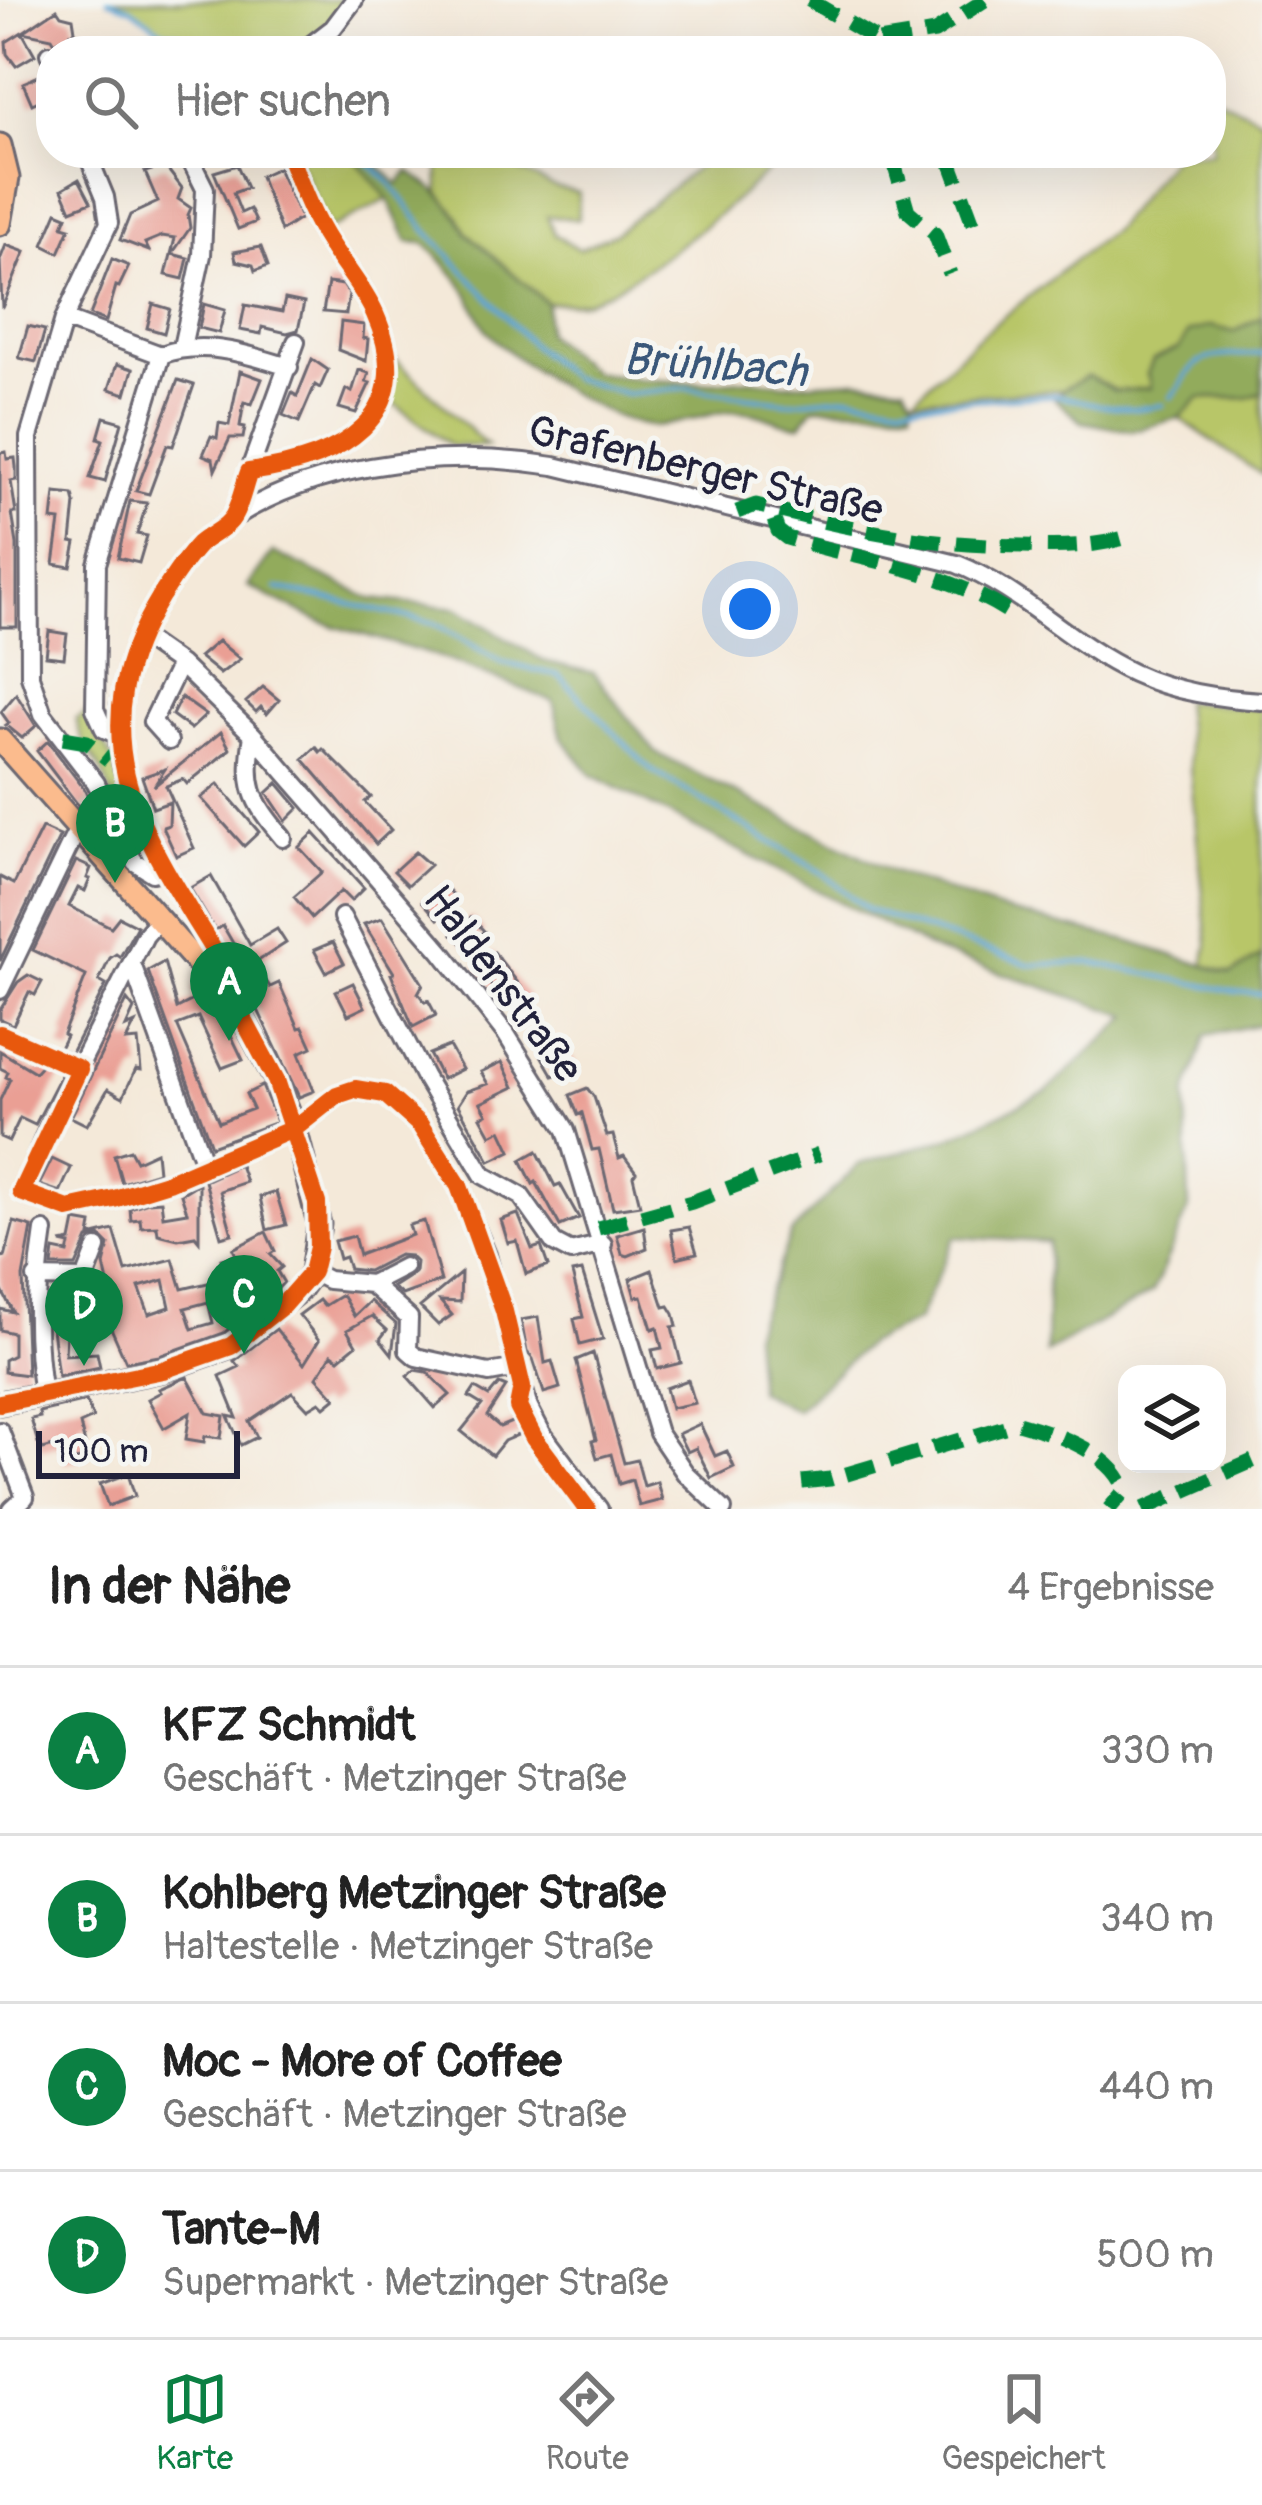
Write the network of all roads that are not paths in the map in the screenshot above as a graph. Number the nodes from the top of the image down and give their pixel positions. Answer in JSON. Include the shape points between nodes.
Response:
{"nodes":[{"id":1,"x":354,"y":0,"type":"edge"},
{"id":2,"x":323,"y":36,"type":"edge"},
{"id":3,"x":0,"y":145,"type":"edge"},
{"id":4,"x":93,"y":168,"type":"edge"},
{"id":5,"x":194,"y":168,"type":"edge"},
{"id":6,"x":294,"y":168,"type":"edge"},
{"id":7,"x":0,"y":224,"type":"edge"},
{"id":8,"x":64,"y":319,"type":"junction"},
{"id":9,"x":296,"y":342,"type":"dead end"},
{"id":10,"x":182,"y":347,"type":"junction"},
{"id":11,"x":160,"y":355,"type":"junction"},
{"id":12,"x":289,"y":367,"type":"junction"},
{"id":13,"x":249,"y":472,"type":"junction"},
{"id":14,"x":233,"y":519,"type":"junction"},
{"id":15,"x":140,"y":636,"type":"junction"},
{"id":16,"x":180,"y":664,"type":"junction"},
{"id":17,"x":1262,"y":701,"type":"edge"},
{"id":18,"x":118,"y":735,"type":"junction"},
{"id":19,"x":253,"y":735,"type":"junction"},
{"id":20,"x":0,"y":740,"type":"edge"},
{"id":21,"x":169,"y":741,"type":"dead end"},
{"id":22,"x":78,"y":828,"type":"junction"},
{"id":23,"x":283,"y":838,"type":"dead end"},
{"id":24,"x":165,"y":870,"type":"junction"},
{"id":25,"x":342,"y":917,"type":"dead end"},
{"id":26,"x":160,"y":918,"type":"junction"},
{"id":27,"x":132,"y":964,"type":"junction"},
{"id":28,"x":0,"y":990,"type":"edge"},
{"id":29,"x":238,"y":1009,"type":"junction"},
{"id":30,"x":295,"y":1128,"type":"junction"},
{"id":31,"x":204,"y":1164,"type":"junction"},
{"id":32,"x":44,"y":1231,"type":"dead end"},
{"id":33,"x":603,"y":1244,"type":"junction"},
{"id":34,"x":97,"y":1248,"type":"dead end"},
{"id":35,"x":404,"y":1268,"type":"dead end"},
{"id":36,"x":311,"y":1272,"type":"junction"},
{"id":37,"x":36,"y":1278,"type":"junction"},
{"id":38,"x":371,"y":1284,"type":"junction"},
{"id":39,"x":517,"y":1368,"type":"junction"},
{"id":40,"x":43,"y":1394,"type":"junction"},
{"id":41,"x":0,"y":1403,"type":"edge"},
{"id":42,"x":0,"y":1432,"type":"edge"},
{"id":43,"x":11,"y":1509,"type":"edge"},
{"id":44,"x":599,"y":1509,"type":"edge"},
{"id":45,"x":723,"y":1509,"type":"edge"}],
"edges":[{"from":1,"to":2,"type":"street"},
{"from":3,"to":7,"type":"main road","via":[[8,178]]},
{"from":4,"to":8,"type":"street","via":[[109,223]]},
{"from":5,"to":10,"type":"street","via":[[205,189],[202,255]]},
{"from":6,"to":13,"type":"street","via":[[381,327],[386,398],[367,426],[334,448]]},
{"from":8,"to":11,"type":"street"},
{"from":8,"to":24,"type":"street","via":[[29,437],[30,676],[43,714],[96,783],[135,862],[152,873]]},
{"from":9,"to":12,"type":"street"},
{"from":10,"to":11,"type":"street"},
{"from":10,"to":12,"type":"street","via":[[233,350]]},
{"from":11,"to":18,"type":"street","via":[[97,564],[95,709],[104,729]]},
{"from":12,"to":13,"type":"street"},
{"from":13,"to":14,"type":"street"},
{"from":14,"to":15,"type":"street","name":"Grafenberger Straße","via":[[179,568]]},
{"from":14,"to":17,"type":"street","name":"Grafenberger Straße","via":[[313,483],[417,461],[554,466],[957,564],[1132,673],[1195,694]]},
{"from":15,"to":16,"type":"street","name":"Haldenstraße"},
{"from":15,"to":18,"type":"street","name":"Grafenberger Straße"},
{"from":16,"to":19,"type":"street","name":"Haldenstraße"},
{"from":16,"to":21,"type":"street","via":[[152,722]]},
{"from":18,"to":24,"type":"street","name":"Grafenberger Straße","via":[[135,805]]},
{"from":19,"to":23,"type":"street","via":[[250,790]]},
{"from":19,"to":33,"type":"street","name":"Haldenstraße","via":[[506,1034],[566,1130]]},
{"from":20,"to":22,"type":"main road"},
{"from":22,"to":26,"type":"main road"},
{"from":22,"to":28,"type":"street"},
{"from":24,"to":29,"type":"street","name":"Grafenberger Straße","via":[[238,992]]},
{"from":25,"to":33,"type":"street","via":[[483,1175],[521,1196],[554,1243],[571,1252]]},
{"from":26,"to":27,"type":"street"},
{"from":26,"to":29,"type":"main road"},
{"from":27,"to":31,"type":"street"},
{"from":27,"to":31,"type":"street","via":[[22,1192],[68,1209],[169,1182]]},
{"from":29,"to":30,"type":"main road"},
{"from":30,"to":31,"type":"street"},
{"from":30,"to":36,"type":"main road","via":[[320,1224]]},
{"from":30,"to":39,"type":"street","via":[[355,1089],[385,1094],[420,1125],[470,1209]]},
{"from":32,"to":37,"type":"street"},
{"from":33,"to":45,"type":"street","name":"Haldenstraße","via":[[658,1433]]},
{"from":34,"to":37,"type":"street","via":[[85,1279]]},
{"from":35,"to":38,"type":"street"},
{"from":36,"to":38,"type":"street"},
{"from":36,"to":40,"type":"main road","via":[[231,1346],[163,1370]]},
{"from":37,"to":40,"type":"street"},
{"from":38,"to":39,"type":"street","via":[[409,1318],[408,1350],[416,1357],[489,1373]]},
{"from":39,"to":44,"type":"street","via":[[542,1433]]},
{"from":40,"to":41,"type":"main road"},
{"from":42,"to":43,"type":"street","via":[[25,1496]]}]}
